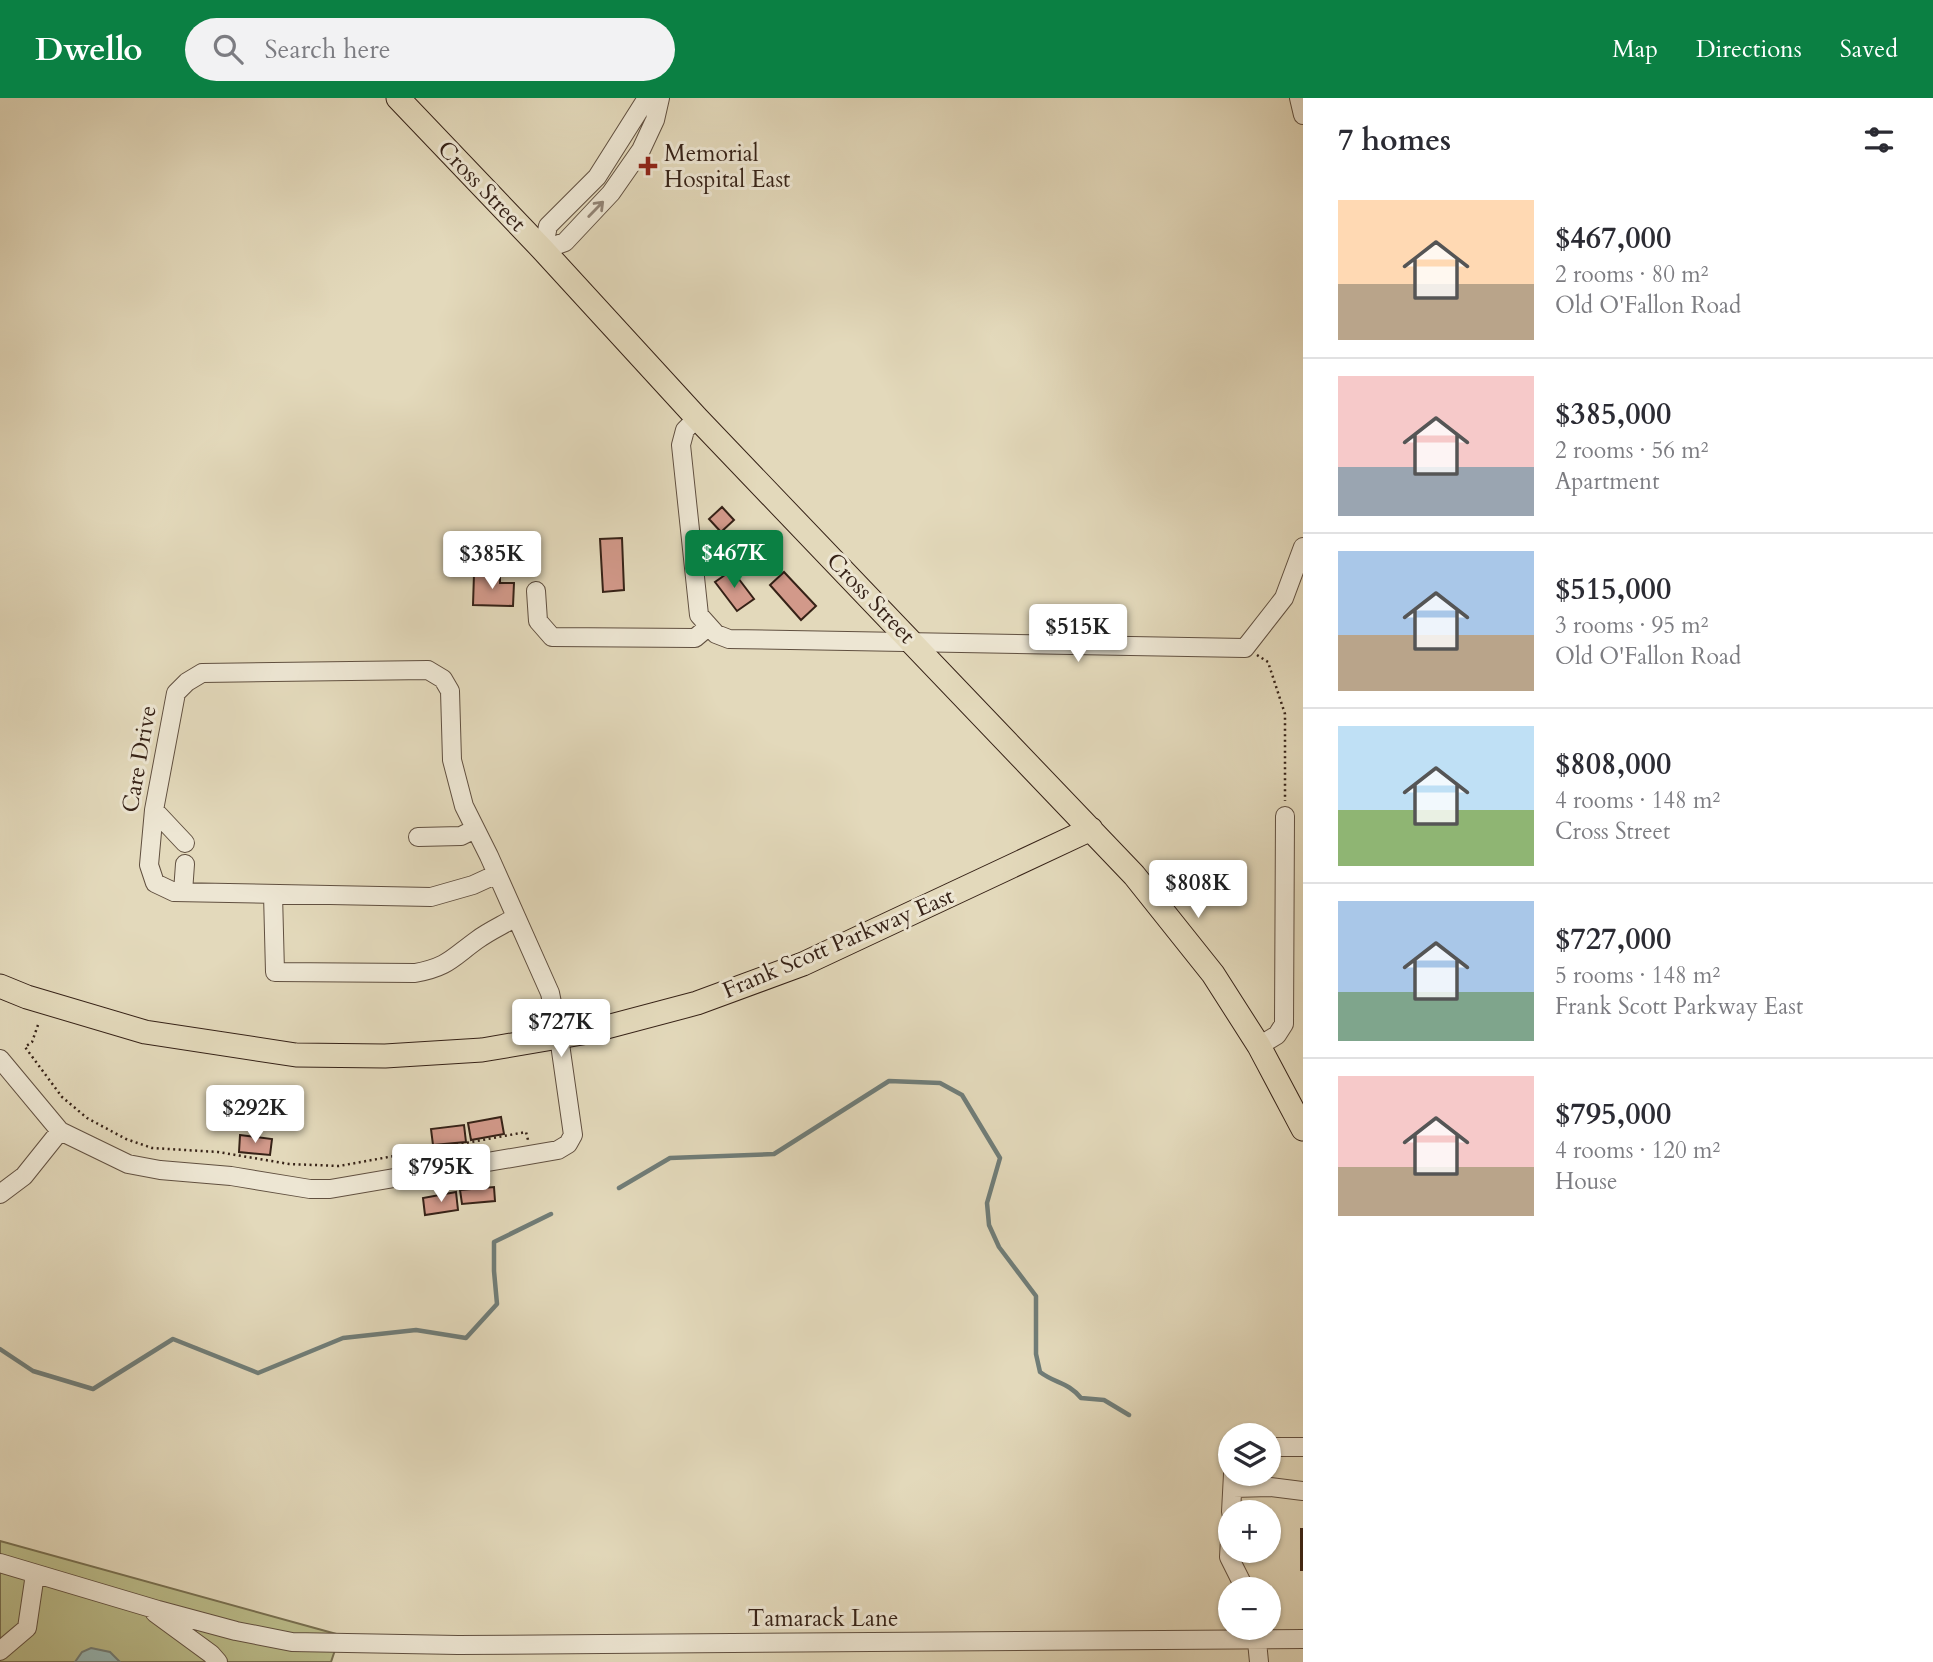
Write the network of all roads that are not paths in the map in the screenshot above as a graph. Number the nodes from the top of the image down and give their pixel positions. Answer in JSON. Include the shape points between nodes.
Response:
{"nodes":[{"id":1,"x":398,"y":98,"type":"edge"},
{"id":2,"x":647,"y":98,"type":"edge"},
{"id":3,"x":660,"y":98,"type":"edge"},
{"id":4,"x":1298,"y":98,"type":"edge"},
{"id":5,"x":1303,"y":116,"type":"edge"},
{"id":6,"x":543,"y":250,"type":"junction"},
{"id":7,"x":696,"y":418,"type":"junction"},
{"id":8,"x":1303,"y":547,"type":"edge"},
{"id":9,"x":536,"y":591,"type":"dead end"},
{"id":10,"x":708,"y":627,"type":"junction"},
{"id":11,"x":912,"y":641,"type":"junction"},
{"id":12,"x":154,"y":810,"type":"junction"},
{"id":13,"x":1285,"y":816,"type":"road end"},
{"id":14,"x":475,"y":829,"type":"junction"},
{"id":15,"x":1091,"y":829,"type":"junction"},
{"id":16,"x":418,"y":837,"type":"dead end"},
{"id":17,"x":185,"y":843,"type":"dead end"},
{"id":18,"x":185,"y":864,"type":"dead end"},
{"id":19,"x":497,"y":874,"type":"junction"},
{"id":20,"x":183,"y":892,"type":"junction"},
{"id":21,"x":273,"y":894,"type":"junction"},
{"id":22,"x":516,"y":917,"type":"junction"},
{"id":23,"x":0,"y":986,"type":"edge"},
{"id":24,"x":559,"y":1037,"type":"junction"},
{"id":25,"x":1259,"y":1046,"type":"junction"},
{"id":26,"x":0,"y":1059,"type":"edge"},
{"id":27,"x":1303,"y":1129,"type":"edge"},
{"id":28,"x":60,"y":1131,"type":"junction"},
{"id":29,"x":0,"y":1194,"type":"edge"},
{"id":30,"x":1281,"y":1447,"type":"edge"},
{"id":31,"x":1303,"y":1447,"type":"edge"},
{"id":32,"x":1259,"y":1486,"type":"edge"},
{"id":33,"x":1303,"y":1491,"type":"edge"},
{"id":34,"x":0,"y":1563,"type":"edge"},
{"id":35,"x":35,"y":1574,"type":"junction"},
{"id":36,"x":143,"y":1605,"type":"junction"},
{"id":37,"x":1218,"y":1635,"type":"edge"},
{"id":38,"x":1281,"y":1637,"type":"edge"},
{"id":39,"x":1303,"y":1639,"type":"edge"},
{"id":40,"x":1257,"y":1640,"type":"edge"},
{"id":41,"x":0,"y":1651,"type":"edge"},
{"id":42,"x":572,"y":1653,"type":"edge"},
{"id":43,"x":218,"y":1662,"type":"edge"},
{"id":44,"x":1259,"y":1662,"type":"edge"}],
"edges":[{"from":1,"to":6,"type":"main road","name":"Cross Street"},
{"from":2,"to":6,"type":"street","via":[[597,177],[548,226]]},
{"from":6,"to":3,"type":"street","one_way":true,"via":[[565,242],[611,193],[640,150]]},
{"from":4,"to":5,"type":"street"},
{"from":6,"to":7,"type":"main road","name":"Cross Street"},
{"from":7,"to":10,"type":"street","via":[[685,430],[681,445],[699,615]]},
{"from":7,"to":11,"type":"main road","name":"Cross Street"},
{"from":8,"to":11,"type":"street","via":[[1284,598],[1245,648]]},
{"from":9,"to":10,"type":"street","via":[[538,621],[551,637],[695,638]]},
{"from":10,"to":11,"type":"street","via":[[729,639]]},
{"from":11,"to":15,"type":"main road","name":"Cross Street"},
{"from":12,"to":14,"type":"street","name":"Care Drive","via":[[176,693],[202,673],[428,670],[443,679],[450,691],[452,760]]},
{"from":12,"to":17,"type":"street"},
{"from":12,"to":20,"type":"street","name":"Care Drive","via":[[149,865],[155,883]]},
{"from":13,"to":25,"type":"street","via":[[1284,1024],[1277,1035]]},
{"from":14,"to":16,"type":"street","via":[[461,836]]},
{"from":14,"to":19,"type":"street","name":"Care Drive"},
{"from":15,"to":24,"type":"main road","name":"Frank Scott Parkway East","via":[[803,964],[697,1003]]},
{"from":15,"to":25,"type":"main road","name":"Cross Street","via":[[1213,974]]},
{"from":18,"to":20,"type":"street"},
{"from":19,"to":21,"type":"street","name":"Care Drive","via":[[431,897]]},
{"from":19,"to":22,"type":"street","name":"Care Drive"},
{"from":20,"to":21,"type":"street","name":"Care Drive"},
{"from":21,"to":22,"type":"street","via":[[275,972],[435,970]]},
{"from":22,"to":24,"type":"street","name":"Care Drive","via":[[550,993]]},
{"from":23,"to":24,"type":"main road","name":"Frank Scott Parkway East","via":[[145,1032],[296,1055],[482,1050]]},
{"from":24,"to":28,"type":"street","name":"Care Drive","via":[[573,1135],[558,1150],[310,1189],[128,1164]]},
{"from":25,"to":27,"type":"main road","name":"Cross Street"},
{"from":26,"to":28,"type":"street"},
{"from":28,"to":29,"type":"street","via":[[24,1176]]},
{"from":30,"to":31,"type":"street"},
{"from":32,"to":33,"type":"street"},
{"from":34,"to":35,"type":"street","name":"Tamarack Lane"},
{"from":35,"to":36,"type":"street","name":"Tamarack Lane"},
{"from":35,"to":41,"type":"street","via":[[27,1628]]},
{"from":36,"to":42,"type":"street","name":"Tamarack Lane","via":[[292,1642]]},
{"from":36,"to":43,"type":"street"},
{"from":37,"to":42,"type":"street","name":"Tamarack Lane"},
{"from":38,"to":39,"type":"street","name":"Tamarack Lane"},
{"from":40,"to":44,"type":"street"}]}
